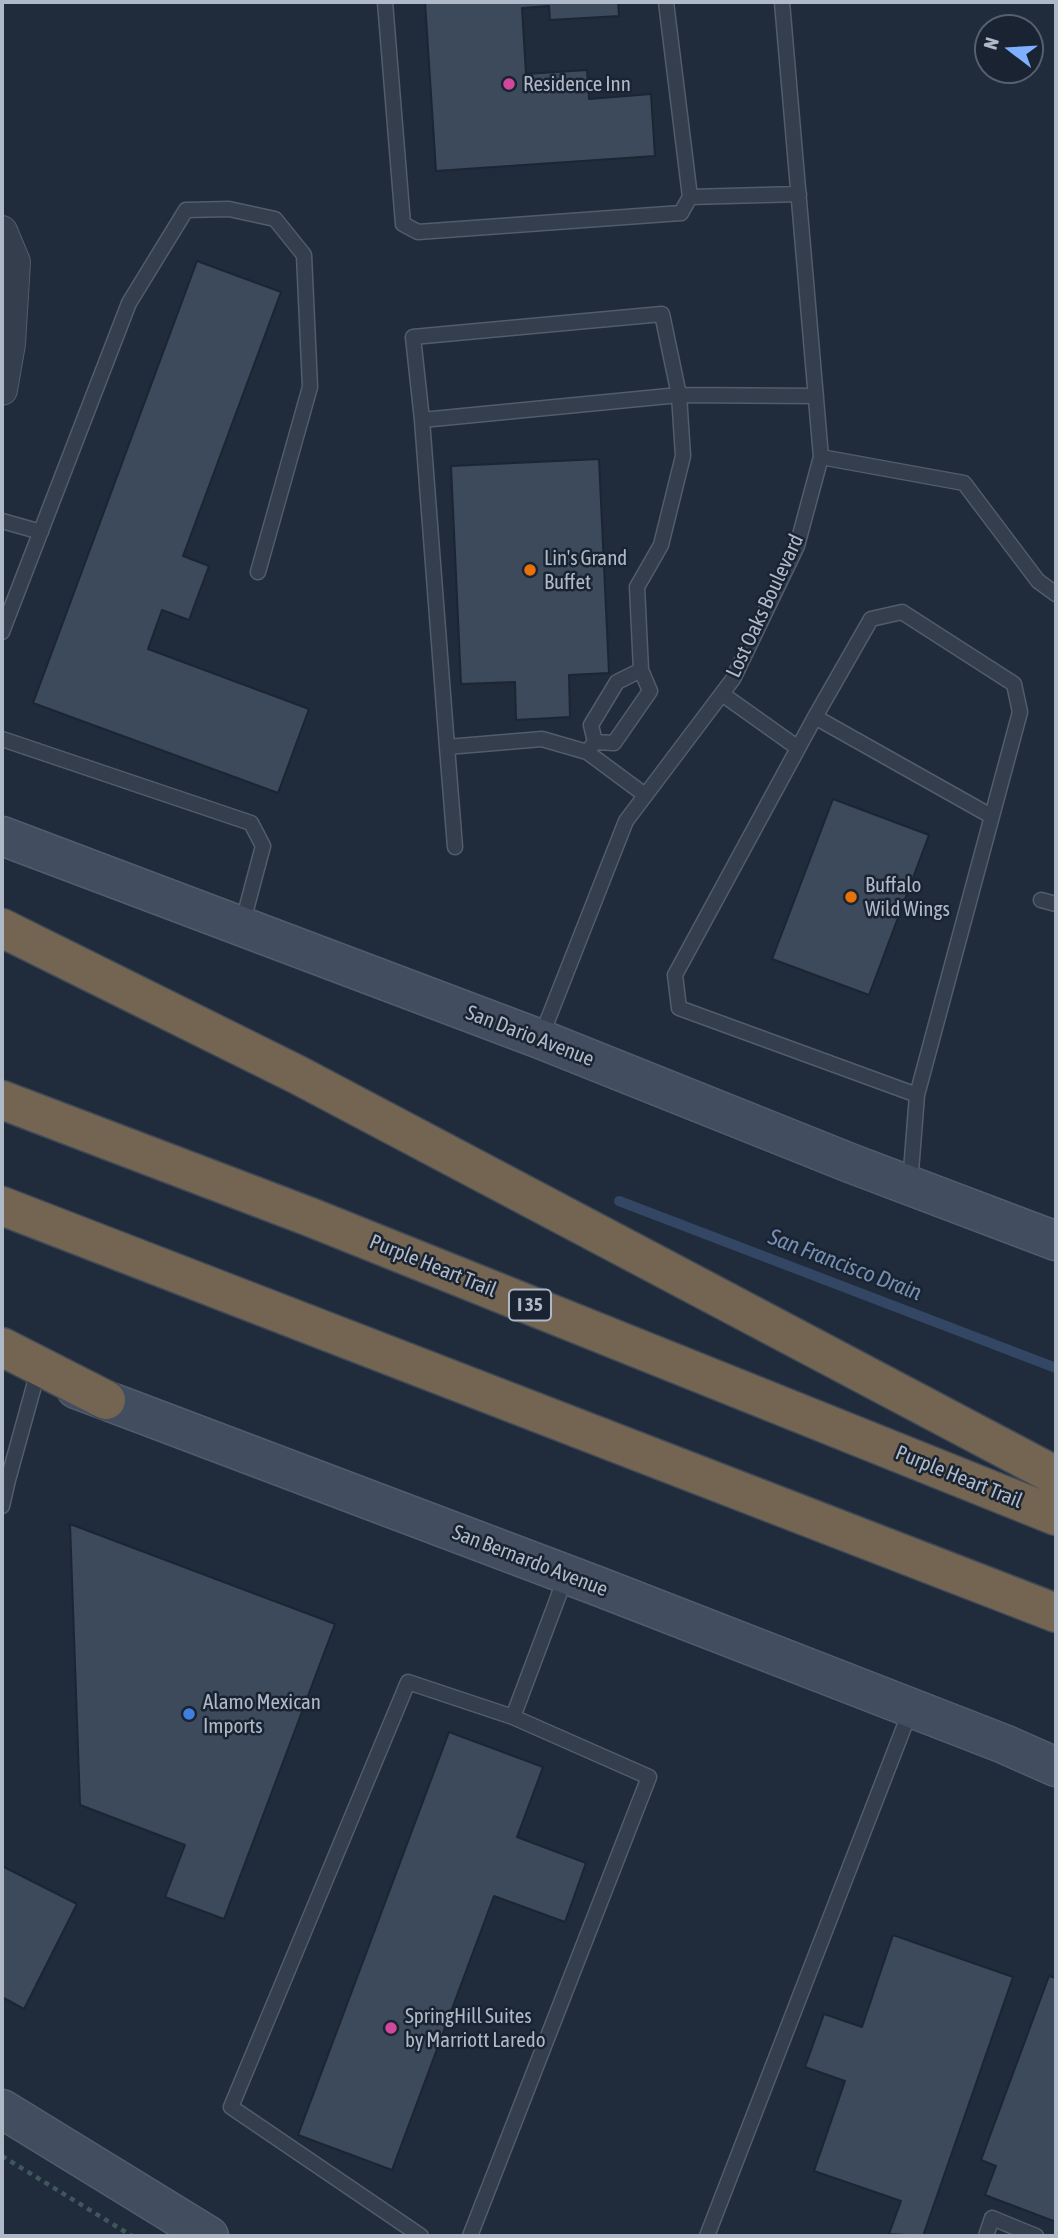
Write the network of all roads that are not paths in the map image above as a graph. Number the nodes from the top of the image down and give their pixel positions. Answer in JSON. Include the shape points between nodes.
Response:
{"nodes":[{"id":1,"x":385,"y":2,"type":"edge"},
{"id":2,"x":666,"y":2,"type":"edge"},
{"id":3,"x":782,"y":2,"type":"edge"},
{"id":4,"x":799,"y":194,"type":"junction"},
{"id":5,"x":690,"y":197,"type":"junction"},
{"id":6,"x":2,"y":231,"type":"edge"},
{"id":7,"x":2,"y":390,"type":"edge"},
{"id":8,"x":679,"y":395,"type":"junction"},
{"id":9,"x":816,"y":396,"type":"junction"},
{"id":10,"x":422,"y":420,"type":"junction"},
{"id":11,"x":821,"y":457,"type":"junction"},
{"id":12,"x":2,"y":521,"type":"edge"},
{"id":13,"x":41,"y":532,"type":"junction"},
{"id":14,"x":258,"y":572,"type":"dead end"},
{"id":15,"x":1056,"y":594,"type":"edge"},
{"id":16,"x":2,"y":632,"type":"edge"},
{"id":17,"x":641,"y":670,"type":"junction"},
{"id":18,"x":722,"y":694,"type":"junction"},
{"id":19,"x":815,"y":717,"type":"junction"},
{"id":20,"x":2,"y":739,"type":"edge"},
{"id":21,"x":447,"y":747,"type":"junction"},
{"id":22,"x":591,"y":747,"type":"junction"},
{"id":23,"x":798,"y":748,"type":"junction"},
{"id":24,"x":645,"y":795,"type":"junction"},
{"id":25,"x":991,"y":816,"type":"junction"},
{"id":26,"x":2,"y":836,"type":"edge"},
{"id":27,"x":455,"y":847,"type":"dead end"},
{"id":28,"x":1041,"y":900,"type":"dead end"},
{"id":29,"x":1056,"y":904,"type":"edge"},
{"id":30,"x":242,"y":927,"type":"junction"},
{"id":31,"x":2,"y":928,"type":"edge"},
{"id":32,"x":540,"y":1039,"type":"junction"},
{"id":33,"x":917,"y":1095,"type":"junction"},
{"id":34,"x":2,"y":1100,"type":"edge"},
{"id":35,"x":910,"y":1185,"type":"junction"},
{"id":36,"x":2,"y":1206,"type":"edge"},
{"id":37,"x":1056,"y":1241,"type":"edge"},
{"id":38,"x":2,"y":1347,"type":"edge"},
{"id":39,"x":2,"y":1362,"type":"edge"},
{"id":40,"x":37,"y":1375,"type":"junction"},
{"id":41,"x":106,"y":1400,"type":"junction"},
{"id":42,"x":1056,"y":1476,"type":"edge"},
{"id":43,"x":5,"y":1479,"type":"edge"},
{"id":44,"x":2,"y":1506,"type":"edge"},
{"id":45,"x":1056,"y":1516,"type":"edge"},
{"id":46,"x":567,"y":1575,"type":"junction"},
{"id":47,"x":1056,"y":1613,"type":"edge"},
{"id":48,"x":911,"y":1708,"type":"junction"},
{"id":49,"x":513,"y":1717,"type":"junction"},
{"id":50,"x":1056,"y":1767,"type":"edge"},
{"id":51,"x":2,"y":2109,"type":"edge"},
{"id":52,"x":209,"y":2236,"type":"edge"},
{"id":53,"x":421,"y":2236,"type":"edge"},
{"id":54,"x":470,"y":2236,"type":"edge"},
{"id":55,"x":707,"y":2236,"type":"edge"},
{"id":56,"x":986,"y":2236,"type":"edge"},
{"id":57,"x":1036,"y":2236,"type":"edge"}],
"edges":[{"from":1,"to":5,"type":"lane","via":[[403,224],[418,232],[681,213]]},
{"from":2,"to":5,"type":"lane"},
{"from":3,"to":4,"type":"lane","name":"Lost Oaks Boulevard"},
{"from":4,"to":5,"type":"lane"},
{"from":4,"to":9,"type":"lane","name":"Lost Oaks Boulevard"},
{"from":6,"to":7,"type":"street","via":[[15,262]]},
{"from":8,"to":9,"type":"lane"},
{"from":8,"to":10,"type":"lane"},
{"from":8,"to":10,"type":"lane","via":[[662,314],[413,337]]},
{"from":8,"to":17,"type":"lane","via":[[683,456],[661,545],[637,587]]},
{"from":9,"to":11,"type":"lane","name":"Lost Oaks Boulevard"},
{"from":10,"to":21,"type":"lane"},
{"from":11,"to":15,"type":"lane","via":[[964,483],[1038,581]]},
{"from":11,"to":18,"type":"lane","name":"Lost Oaks Boulevard","via":[[797,546]]},
{"from":12,"to":13,"type":"lane"},
{"from":13,"to":14,"type":"lane","via":[[130,303],[186,209],[229,209],[275,219],[304,255],[310,387]]},
{"from":13,"to":16,"type":"lane"},
{"from":17,"to":22,"type":"lane","via":[[617,682],[591,725]]},
{"from":17,"to":22,"type":"lane","via":[[650,691],[614,743]]},
{"from":18,"to":23,"type":"lane"},
{"from":18,"to":24,"type":"lane","name":"Lost Oaks Boulevard"},
{"from":19,"to":23,"type":"lane"},
{"from":19,"to":25,"type":"lane"},
{"from":19,"to":25,"type":"lane","via":[[871,619],[902,612],[1014,684],[1020,712]]},
{"from":20,"to":30,"type":"lane","via":[[251,823],[263,846]]},
{"from":21,"to":22,"type":"lane","via":[[542,739]]},
{"from":21,"to":27,"type":"lane"},
{"from":22,"to":24,"type":"lane"},
{"from":23,"to":33,"type":"lane","via":[[675,975],[679,1008]]},
{"from":24,"to":32,"type":"lane","name":"Lost Oaks Boulevard","via":[[626,821]]},
{"from":25,"to":33,"type":"lane"},
{"from":26,"to":30,"type":"main road","name":"San Dario Avenue"},
{"from":28,"to":29,"type":"lane"},
{"from":30,"to":32,"type":"main road","name":"San Dario Avenue"},
{"from":31,"to":42,"type":"highway","via":[[298,1074]]},
{"from":32,"to":35,"type":"main road","name":"San Dario Avenue"},
{"from":33,"to":35,"type":"lane"},
{"from":34,"to":45,"type":"highway","name":"Purple Heart Trail","number":"I 35","via":[[310,1217]]},
{"from":35,"to":37,"type":"main road","name":"San Dario Avenue"},
{"from":36,"to":47,"type":"highway"},
{"from":38,"to":41,"type":"highway"},
{"from":39,"to":40,"type":"main road","name":"San Bernardo Avenue"},
{"from":40,"to":41,"type":"main road","name":"San Bernardo Avenue"},
{"from":40,"to":43,"type":"lane"},
{"from":41,"to":46,"type":"main road","name":"San Bernardo Avenue"},
{"from":43,"to":44,"type":"lane"},
{"from":46,"to":48,"type":"main road","name":"San Bernardo Avenue"},
{"from":46,"to":49,"type":"lane"},
{"from":48,"to":50,"type":"main road","name":"San Bernardo Avenue"},
{"from":48,"to":55,"type":"lane"},
{"from":49,"to":53,"type":"lane","via":[[408,1682],[231,2107]]},
{"from":49,"to":54,"type":"lane","via":[[649,1777]]},
{"from":51,"to":52,"type":"main road"},
{"from":56,"to":57,"type":"lane","via":[[992,2218]]}]}
